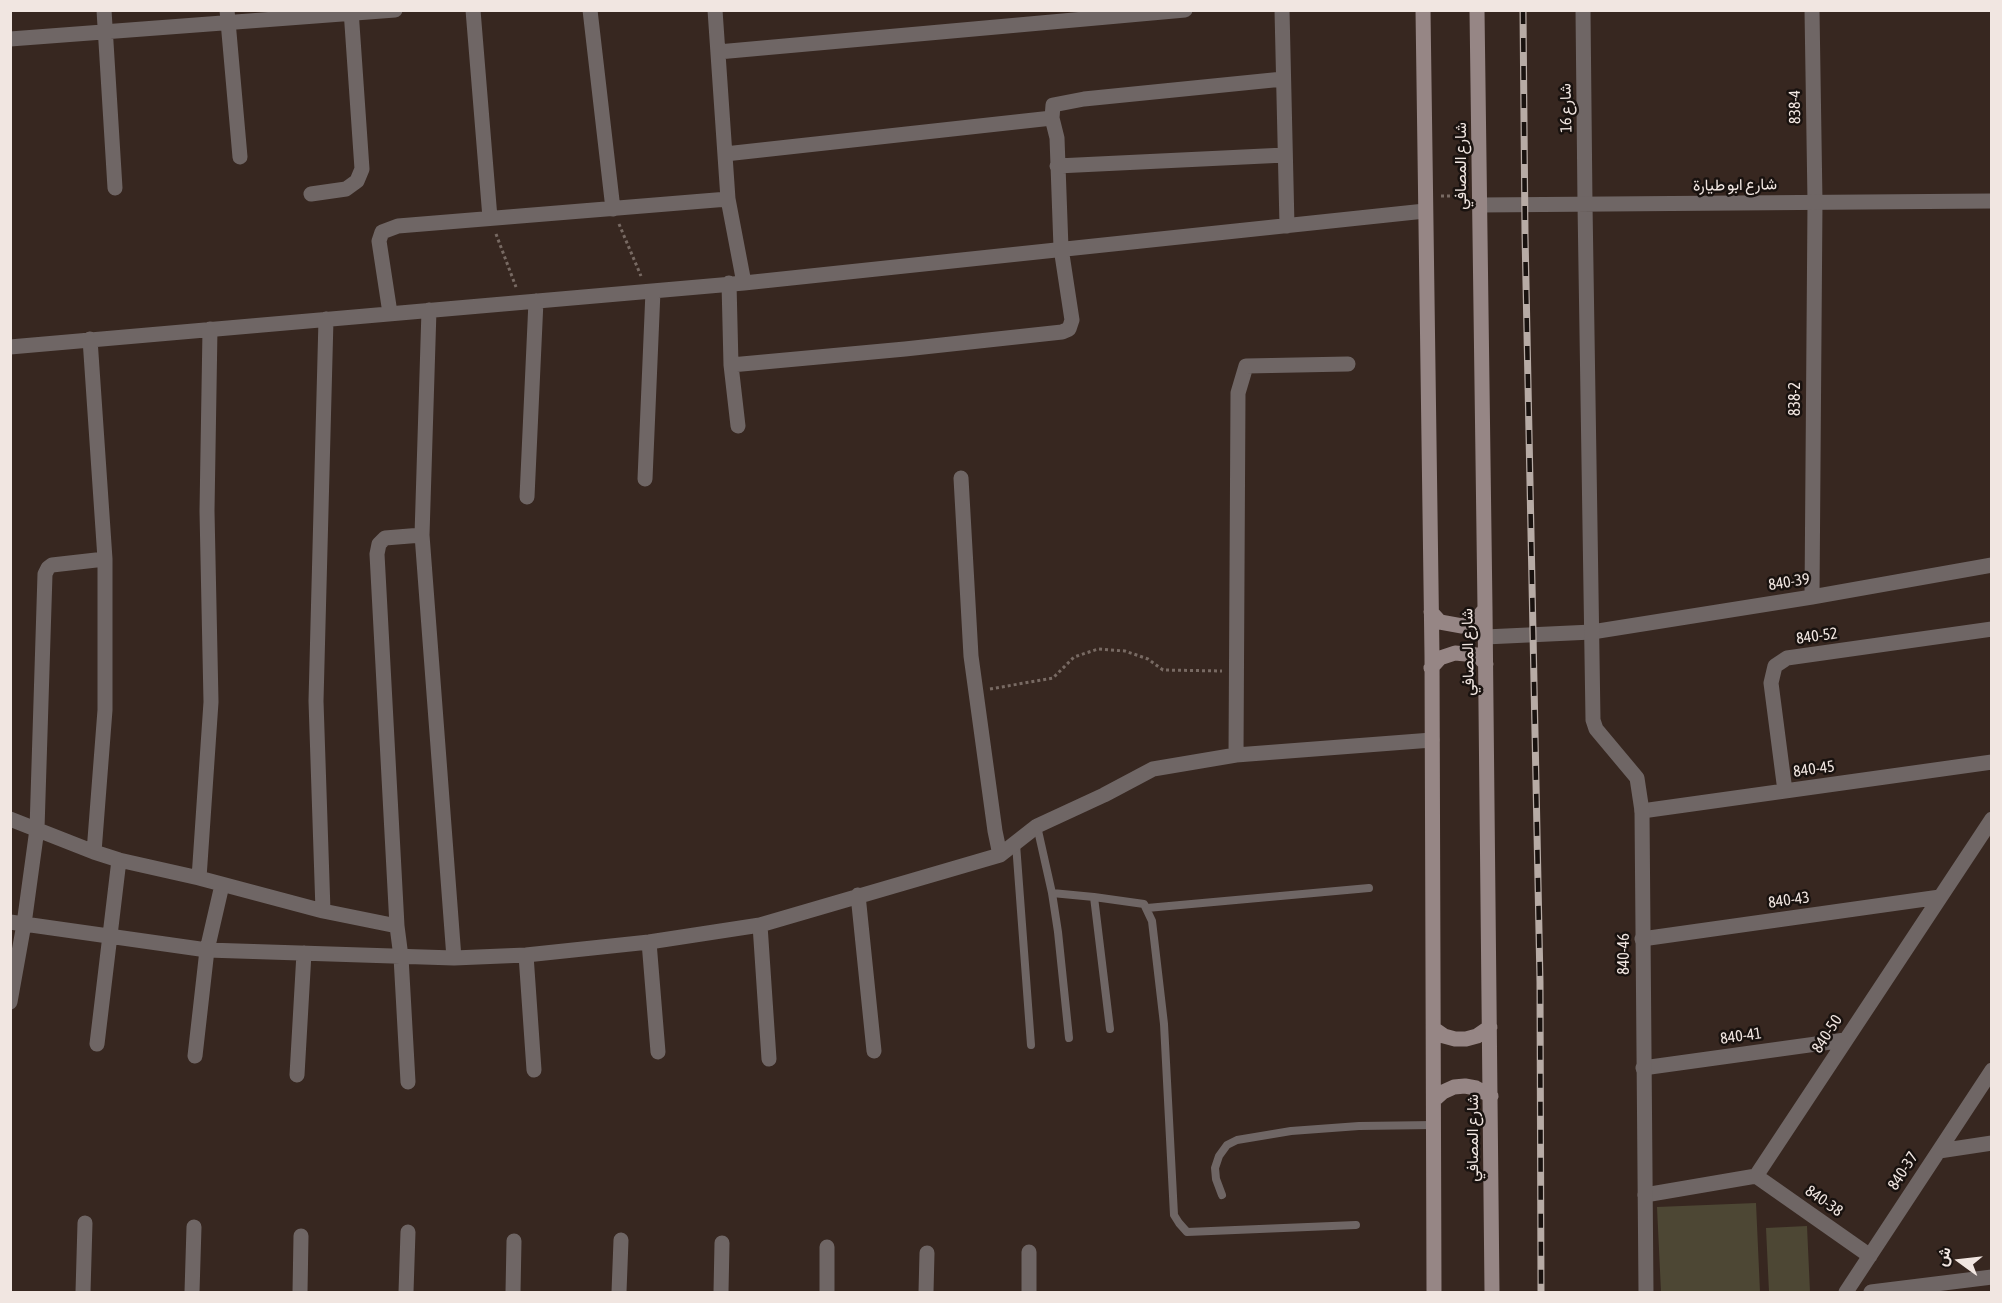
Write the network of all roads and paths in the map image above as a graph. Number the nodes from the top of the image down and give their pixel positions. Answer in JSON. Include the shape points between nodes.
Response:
{"nodes":[{"id":1,"x":104,"y":10,"type":"edge"},
{"id":2,"x":395,"y":10,"type":"edge"},
{"id":3,"x":473,"y":10,"type":"edge"},
{"id":4,"x":590,"y":10,"type":"edge"},
{"id":5,"x":715,"y":10,"type":"edge"},
{"id":6,"x":1185,"y":10,"type":"edge"},
{"id":7,"x":1282,"y":10,"type":"edge"},
{"id":8,"x":1423,"y":10,"type":"edge"},
{"id":9,"x":1477,"y":10,"type":"edge"},
{"id":10,"x":1583,"y":10,"type":"edge"},
{"id":11,"x":1812,"y":10,"type":"edge"},
{"id":12,"x":351,"y":12,"type":"edge"},
{"id":13,"x":228,"y":17,"type":"edge"},
{"id":14,"x":106,"y":32,"type":"junction"},
{"id":15,"x":10,"y":39,"type":"edge"},
{"id":16,"x":718,"y":52,"type":"junction"},
{"id":17,"x":1283,"y":79,"type":"junction"},
{"id":18,"x":1052,"y":118,"type":"junction"},
{"id":19,"x":725,"y":154,"type":"junction"},
{"id":20,"x":1285,"y":155,"type":"junction"},
{"id":21,"x":240,"y":157,"type":"dead end"},
{"id":22,"x":1057,"y":166,"type":"junction"},
{"id":23,"x":115,"y":188,"type":"dead end"},
{"id":24,"x":311,"y":194,"type":"dead end"},
{"id":25,"x":728,"y":199,"type":"junction"},
{"id":26,"x":1479,"y":201,"type":"junction"},
{"id":27,"x":1992,"y":201,"type":"edge"},
{"id":28,"x":1815,"y":202,"type":"junction"},
{"id":29,"x":1425,"y":203,"type":"junction"},
{"id":30,"x":1585,"y":204,"type":"junction"},
{"id":31,"x":613,"y":209,"type":"junction"},
{"id":32,"x":490,"y":218,"type":"junction"},
{"id":33,"x":1287,"y":226,"type":"junction"},
{"id":34,"x":1061,"y":248,"type":"junction"},
{"id":35,"x":737,"y":283,"type":"junction"},
{"id":36,"x":650,"y":291,"type":"junction"},
{"id":37,"x":529,"y":301,"type":"junction"},
{"id":38,"x":429,"y":310,"type":"junction"},
{"id":39,"x":390,"y":313,"type":"junction"},
{"id":40,"x":326,"y":319,"type":"junction"},
{"id":41,"x":210,"y":329,"type":"junction"},
{"id":42,"x":90,"y":339,"type":"junction"},
{"id":43,"x":10,"y":347,"type":"edge"},
{"id":44,"x":1348,"y":364,"type":"dead end"},
{"id":45,"x":731,"y":365,"type":"junction"},
{"id":46,"x":738,"y":426,"type":"dead end"},
{"id":47,"x":961,"y":478,"type":"dead end"},
{"id":48,"x":645,"y":479,"type":"dead end"},
{"id":49,"x":527,"y":497,"type":"dead end"},
{"id":50,"x":422,"y":535,"type":"junction"},
{"id":51,"x":105,"y":559,"type":"junction"},
{"id":52,"x":1992,"y":565,"type":"edge"},
{"id":53,"x":1812,"y":597,"type":"junction"},
{"id":54,"x":1485,"y":609,"type":"junction"},
{"id":55,"x":1431,"y":612,"type":"junction"},
{"id":56,"x":1992,"y":629,"type":"edge"},
{"id":57,"x":1592,"y":632,"type":"junction"},
{"id":58,"x":1485,"y":636,"type":"junction"},
{"id":59,"x":1486,"y":664,"type":"junction"},
{"id":60,"x":1431,"y":668,"type":"junction"},
{"id":61,"x":1236,"y":672,"type":"junction"},
{"id":62,"x":976,"y":691,"type":"junction"},
{"id":63,"x":1432,"y":740,"type":"junction"},
{"id":64,"x":1236,"y":755,"type":"junction"},
{"id":65,"x":1992,"y":762,"type":"edge"},
{"id":66,"x":1785,"y":791,"type":"junction"},
{"id":67,"x":1642,"y":811,"type":"junction"},
{"id":68,"x":10,"y":819,"type":"edge"},
{"id":69,"x":1992,"y":819,"type":"edge"},
{"id":70,"x":1037,"y":826,"type":"junction"},
{"id":71,"x":37,"y":829,"type":"junction"},
{"id":72,"x":1016,"y":844,"type":"junction"},
{"id":73,"x":94,"y":852,"type":"junction"},
{"id":74,"x":1000,"y":855,"type":"junction"},
{"id":75,"x":119,"y":860,"type":"junction"},
{"id":76,"x":199,"y":878,"type":"junction"},
{"id":77,"x":222,"y":885,"type":"junction"},
{"id":78,"x":1369,"y":888,"type":"dead end"},
{"id":79,"x":1052,"y":893,"type":"junction"},
{"id":80,"x":858,"y":895,"type":"junction"},
{"id":81,"x":1094,"y":897,"type":"junction"},
{"id":82,"x":1940,"y":897,"type":"junction"},
{"id":83,"x":1147,"y":908,"type":"junction"},
{"id":84,"x":323,"y":911,"type":"junction"},
{"id":85,"x":17,"y":923,"type":"edge"},
{"id":86,"x":760,"y":925,"type":"junction"},
{"id":87,"x":397,"y":926,"type":"junction"},
{"id":88,"x":109,"y":936,"type":"junction"},
{"id":89,"x":1642,"y":939,"type":"junction"},
{"id":90,"x":648,"y":942,"type":"junction"},
{"id":91,"x":207,"y":950,"type":"junction"},
{"id":92,"x":304,"y":953,"type":"junction"},
{"id":93,"x":526,"y":955,"type":"junction"},
{"id":94,"x":401,"y":957,"type":"junction"},
{"id":95,"x":454,"y":958,"type":"junction"},
{"id":96,"x":10,"y":1002,"type":"edge"},
{"id":97,"x":1490,"y":1027,"type":"junction"},
{"id":98,"x":1110,"y":1029,"type":"dead end"},
{"id":99,"x":1434,"y":1029,"type":"junction"},
{"id":100,"x":1069,"y":1038,"type":"dead end"},
{"id":101,"x":1845,"y":1040,"type":"junction"},
{"id":102,"x":97,"y":1044,"type":"dead end"},
{"id":103,"x":1031,"y":1045,"type":"dead end"},
{"id":104,"x":874,"y":1051,"type":"dead end"},
{"id":105,"x":658,"y":1052,"type":"dead end"},
{"id":106,"x":195,"y":1056,"type":"dead end"},
{"id":107,"x":769,"y":1059,"type":"dead end"},
{"id":108,"x":1643,"y":1068,"type":"junction"},
{"id":109,"x":534,"y":1070,"type":"dead end"},
{"id":110,"x":1992,"y":1070,"type":"edge"},
{"id":111,"x":297,"y":1075,"type":"dead end"},
{"id":112,"x":408,"y":1082,"type":"dead end"},
{"id":113,"x":1491,"y":1096,"type":"junction"},
{"id":114,"x":1434,"y":1100,"type":"junction"},
{"id":115,"x":1434,"y":1125,"type":"junction"},
{"id":116,"x":1992,"y":1143,"type":"edge"},
{"id":117,"x":1938,"y":1150,"type":"junction"},
{"id":118,"x":1756,"y":1176,"type":"junction"},
{"id":119,"x":1645,"y":1195,"type":"junction"},
{"id":120,"x":1222,"y":1196,"type":"dead end"},
{"id":121,"x":85,"y":1223,"type":"dead end"},
{"id":122,"x":1356,"y":1225,"type":"dead end"},
{"id":123,"x":194,"y":1227,"type":"dead end"},
{"id":124,"x":408,"y":1232,"type":"dead end"},
{"id":125,"x":301,"y":1236,"type":"dead end"},
{"id":126,"x":514,"y":1240,"type":"dead end"},
{"id":127,"x":621,"y":1240,"type":"dead end"},
{"id":128,"x":722,"y":1243,"type":"dead end"},
{"id":129,"x":827,"y":1247,"type":"dead end"},
{"id":130,"x":1029,"y":1252,"type":"dead end"},
{"id":131,"x":927,"y":1253,"type":"dead end"},
{"id":132,"x":1870,"y":1256,"type":"junction"},
{"id":133,"x":1992,"y":1277,"type":"edge"},
{"id":134,"x":83,"y":1293,"type":"edge"},
{"id":135,"x":192,"y":1293,"type":"edge"},
{"id":136,"x":300,"y":1293,"type":"edge"},
{"id":137,"x":406,"y":1293,"type":"edge"},
{"id":138,"x":513,"y":1293,"type":"edge"},
{"id":139,"x":619,"y":1293,"type":"edge"},
{"id":140,"x":721,"y":1293,"type":"edge"},
{"id":141,"x":826,"y":1293,"type":"edge"},
{"id":142,"x":926,"y":1293,"type":"edge"},
{"id":143,"x":1029,"y":1293,"type":"edge"},
{"id":144,"x":1434,"y":1293,"type":"edge"},
{"id":145,"x":1492,"y":1293,"type":"edge"},
{"id":146,"x":1646,"y":1293,"type":"edge"},
{"id":147,"x":1846,"y":1293,"type":"edge"},
{"id":148,"x":1871,"y":1293,"type":"edge"}],
"edges":[{"from":1,"to":14,"type":"street"},
{"from":2,"to":12,"type":"street"},
{"from":3,"to":32,"type":"street"},
{"from":4,"to":31,"type":"street"},
{"from":5,"to":16,"type":"street"},
{"from":6,"to":16,"type":"street"},
{"from":7,"to":17,"type":"street"},
{"from":8,"to":29,"type":"main road"},
{"from":9,"to":26,"type":"main road","name":"شارع المصافي"},
{"from":10,"to":30,"type":"street","name":"شارع 16"},
{"from":11,"to":28,"type":"street","name":"838-4"},
{"from":12,"to":13,"type":"street"},
{"from":12,"to":24,"type":"street","via":[[362,169],[357,181],[346,189]]},
{"from":13,"to":14,"type":"street"},
{"from":13,"to":21,"type":"street"},
{"from":14,"to":15,"type":"street"},
{"from":14,"to":23,"type":"street"},
{"from":16,"to":19,"type":"street"},
{"from":17,"to":18,"type":"street","via":[[1084,99],[1053,105]]},
{"from":17,"to":20,"type":"street"},
{"from":18,"to":19,"type":"street"},
{"from":18,"to":22,"type":"street"},
{"from":19,"to":25,"type":"street"},
{"from":20,"to":22,"type":"street"},
{"from":20,"to":33,"type":"street"},
{"from":22,"to":34,"type":"street"},
{"from":25,"to":31,"type":"street"},
{"from":25,"to":35,"type":"street"},
{"from":26,"to":29,"type":"path"},
{"from":26,"to":30,"type":"street","name":"شارع ابو طيارة"},
{"from":26,"to":54,"type":"main road","name":"شارع المصافي"},
{"from":27,"to":28,"type":"street","name":"شارع ابو طيارة"},
{"from":28,"to":30,"type":"street","name":"شارع ابو طيارة"},
{"from":28,"to":53,"type":"street","name":"838-2"},
{"from":29,"to":33,"type":"street"},
{"from":29,"to":55,"type":"main road"},
{"from":30,"to":57,"type":"street","name":"شارع 16"},
{"from":31,"to":32,"type":"street"},
{"from":31,"to":36,"type":"path"},
{"from":32,"to":37,"type":"path"},
{"from":32,"to":39,"type":"street","via":[[398,226],[382,232],[379,241]]},
{"from":33,"to":34,"type":"street"},
{"from":34,"to":35,"type":"street"},
{"from":34,"to":45,"type":"street","via":[[1072,320],[1069,329],[1062,332]]},
{"from":35,"to":36,"type":"street"},
{"from":35,"to":45,"type":"street"},
{"from":36,"to":37,"type":"street"},
{"from":36,"to":48,"type":"street"},
{"from":37,"to":38,"type":"street"},
{"from":37,"to":49,"type":"street"},
{"from":38,"to":39,"type":"street"},
{"from":38,"to":50,"type":"street"},
{"from":39,"to":40,"type":"street"},
{"from":40,"to":41,"type":"street"},
{"from":40,"to":84,"type":"street","via":[[316,701]]},
{"from":41,"to":42,"type":"street"},
{"from":41,"to":76,"type":"street","via":[[207,511],[211,702]]},
{"from":42,"to":43,"type":"street"},
{"from":42,"to":51,"type":"street"},
{"from":44,"to":61,"type":"street","via":[[1246,366],[1239,393]]},
{"from":45,"to":46,"type":"street"},
{"from":47,"to":62,"type":"street"},
{"from":50,"to":87,"type":"street","via":[[385,538],[377,554]]},
{"from":50,"to":95,"type":"street"},
{"from":51,"to":71,"type":"street","via":[[52,565],[45,574]]},
{"from":51,"to":73,"type":"street","via":[[105,710]]},
{"from":52,"to":53,"type":"street","name":"840-39"},
{"from":53,"to":57,"type":"street","name":"840-39"},
{"from":54,"to":55,"type":"main road","via":[[1476,620],[1462,626],[1440,622]]},
{"from":54,"to":58,"type":"main road","name":"شارع المصافي"},
{"from":55,"to":60,"type":"main road"},
{"from":56,"to":66,"type":"street","name":"840-52","via":[[1787,658],[1775,666],[1771,683]]},
{"from":57,"to":58,"type":"street","name":"840-39"},
{"from":57,"to":67,"type":"street","name":"840-46","via":[[1593,720],[1596,729],[1637,778]]},
{"from":58,"to":59,"type":"main road","name":"شارع المصافي"},
{"from":59,"to":60,"type":"main road","via":[[1477,655],[1455,653],[1440,658]]},
{"from":59,"to":97,"type":"main road","name":"شارع المصافي"},
{"from":60,"to":63,"type":"main road"},
{"from":61,"to":62,"type":"path","via":[[1163,670],[1148,659],[1125,651],[1098,649],[1074,657],[1053,678]]},
{"from":61,"to":64,"type":"street"},
{"from":62,"to":74,"type":"street"},
{"from":63,"to":64,"type":"street"},
{"from":63,"to":99,"type":"main road"},
{"from":64,"to":70,"type":"street","via":[[1153,769]]},
{"from":65,"to":66,"type":"street","name":"840-45"},
{"from":66,"to":67,"type":"street","name":"840-45"},
{"from":67,"to":89,"type":"street","name":"840-46"},
{"from":68,"to":71,"type":"street"},
{"from":69,"to":82,"type":"street","name":"840-50"},
{"from":70,"to":72,"type":"street"},
{"from":70,"to":79,"type":"lane"},
{"from":71,"to":73,"type":"street"},
{"from":71,"to":85,"type":"street"},
{"from":72,"to":74,"type":"street"},
{"from":72,"to":103,"type":"lane"},
{"from":73,"to":75,"type":"street"},
{"from":74,"to":80,"type":"street"},
{"from":75,"to":76,"type":"street"},
{"from":75,"to":88,"type":"street"},
{"from":76,"to":77,"type":"street"},
{"from":77,"to":84,"type":"street"},
{"from":77,"to":91,"type":"street"},
{"from":78,"to":83,"type":"lane"},
{"from":79,"to":81,"type":"lane"},
{"from":79,"to":100,"type":"lane"},
{"from":80,"to":86,"type":"street"},
{"from":80,"to":104,"type":"street"},
{"from":81,"to":83,"type":"lane","via":[[1144,904]]},
{"from":81,"to":98,"type":"lane"},
{"from":82,"to":89,"type":"street","name":"840-43"},
{"from":82,"to":101,"type":"street","name":"840-50"},
{"from":83,"to":122,"type":"lane","via":[[1152,921],[1164,1024],[1174,1215],[1179,1223],[1187,1232]]},
{"from":84,"to":87,"type":"street"},
{"from":85,"to":88,"type":"street"},
{"from":85,"to":96,"type":"street"},
{"from":86,"to":90,"type":"street"},
{"from":86,"to":107,"type":"street"},
{"from":87,"to":94,"type":"street"},
{"from":88,"to":91,"type":"street"},
{"from":88,"to":102,"type":"street"},
{"from":89,"to":108,"type":"street","name":"840-46"},
{"from":90,"to":93,"type":"street"},
{"from":90,"to":105,"type":"street"},
{"from":91,"to":92,"type":"street"},
{"from":91,"to":106,"type":"street"},
{"from":92,"to":94,"type":"street"},
{"from":92,"to":111,"type":"street"},
{"from":93,"to":95,"type":"street"},
{"from":93,"to":109,"type":"street"},
{"from":94,"to":95,"type":"street"},
{"from":94,"to":112,"type":"street"},
{"from":97,"to":99,"type":"main road","via":[[1466,1039],[1444,1036]]},
{"from":97,"to":113,"type":"main road","name":"شارع المصافي"},
{"from":99,"to":114,"type":"main road"},
{"from":101,"to":108,"type":"street","name":"840-41"},
{"from":101,"to":118,"type":"street","name":"840-50"},
{"from":108,"to":119,"type":"street","name":"840-46"},
{"from":110,"to":117,"type":"street","name":"840-37"},
{"from":113,"to":114,"type":"main road","via":[[1465,1086],[1443,1092]]},
{"from":113,"to":145,"type":"main road","name":"شارع المصافي"},
{"from":114,"to":115,"type":"main road"},
{"from":115,"to":120,"type":"lane","via":[[1291,1131],[1237,1140],[1227,1145],[1215,1168]]},
{"from":115,"to":144,"type":"main road"},
{"from":116,"to":117,"type":"street"},
{"from":117,"to":132,"type":"street","name":"840-37"},
{"from":118,"to":119,"type":"street"},
{"from":118,"to":132,"type":"street","name":"840-38"},
{"from":119,"to":146,"type":"street","name":"840-46"},
{"from":121,"to":134,"type":"street"},
{"from":123,"to":135,"type":"street"},
{"from":124,"to":137,"type":"street"},
{"from":125,"to":136,"type":"street"},
{"from":126,"to":138,"type":"street"},
{"from":127,"to":139,"type":"street"},
{"from":128,"to":140,"type":"street"},
{"from":129,"to":141,"type":"street"},
{"from":130,"to":143,"type":"street"},
{"from":131,"to":142,"type":"street"},
{"from":132,"to":147,"type":"street","name":"840-37"},
{"from":133,"to":148,"type":"street"}]}
